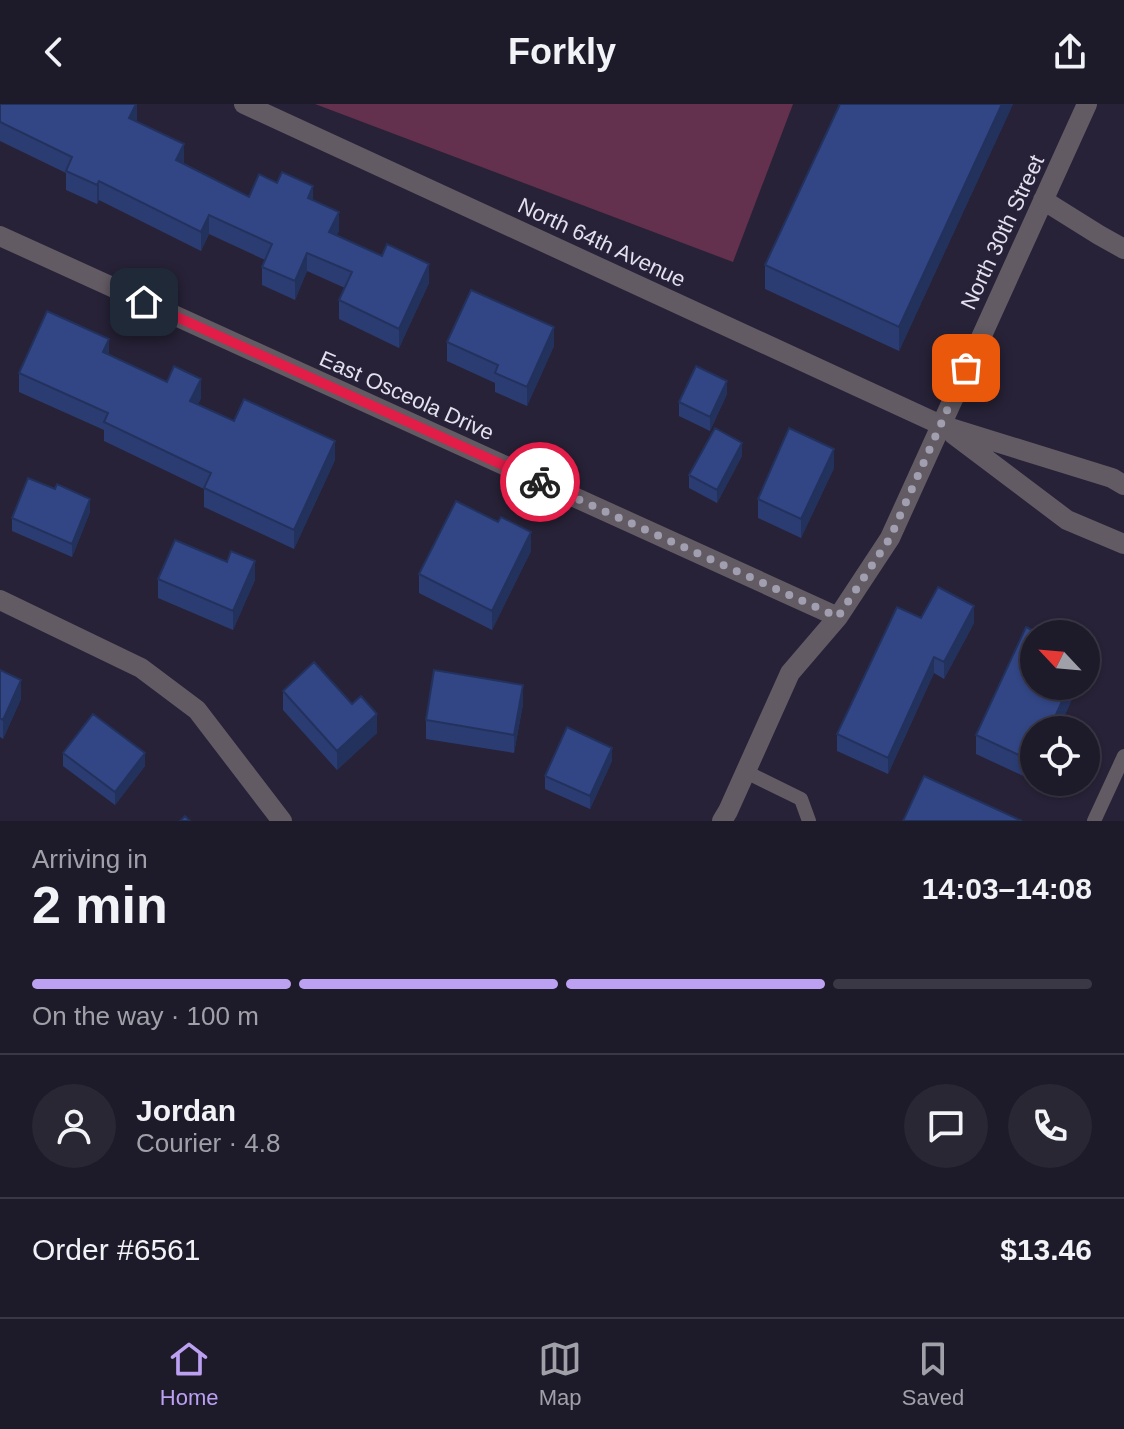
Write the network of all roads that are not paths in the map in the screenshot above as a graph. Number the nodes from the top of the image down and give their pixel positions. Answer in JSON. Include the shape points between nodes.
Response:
{"nodes":[{"id":1,"x":244,"y":104,"type":"edge"},
{"id":2,"x":1087,"y":104,"type":"edge"},
{"id":3,"x":1043,"y":200,"type":"junction"},
{"id":4,"x":0,"y":236,"type":"edge"},
{"id":5,"x":1124,"y":249,"type":"edge"},
{"id":6,"x":941,"y":425,"type":"junction"},
{"id":7,"x":1124,"y":485,"type":"edge"},
{"id":8,"x":1124,"y":544,"type":"edge"},
{"id":9,"x":0,"y":600,"type":"edge"},
{"id":10,"x":838,"y":617,"type":"junction"},
{"id":11,"x":1124,"y":756,"type":"edge"},
{"id":12,"x":746,"y":772,"type":"junction"},
{"id":13,"x":282,"y":821,"type":"edge"},
{"id":14,"x":722,"y":821,"type":"edge"},
{"id":15,"x":809,"y":821,"type":"edge"},
{"id":16,"x":1094,"y":821,"type":"edge"}],
"edges":[{"from":1,"to":6,"type":"street","name":"North 64th Avenue"},
{"from":2,"to":3,"type":"street","name":"North 30th Street"},
{"from":3,"to":5,"type":"street"},
{"from":3,"to":6,"type":"street","name":"North 30th Street"},
{"from":4,"to":10,"type":"street","name":"East Osceola Drive"},
{"from":6,"to":7,"type":"street","name":"North 64th Avenue"},
{"from":6,"to":8,"type":"street","name":"North 64th Avenue","via":[[1067,520]]},
{"from":6,"to":10,"type":"street","name":"North 30th Street","via":[[890,538]]},
{"from":9,"to":13,"type":"street","via":[[141,668],[197,710]]},
{"from":10,"to":12,"type":"street","name":"North 30th Street","via":[[790,673]]},
{"from":11,"to":16,"type":"lane"},
{"from":12,"to":14,"type":"street","name":"North 30th Street"},
{"from":12,"to":15,"type":"lane","via":[[801,799]]}]}
